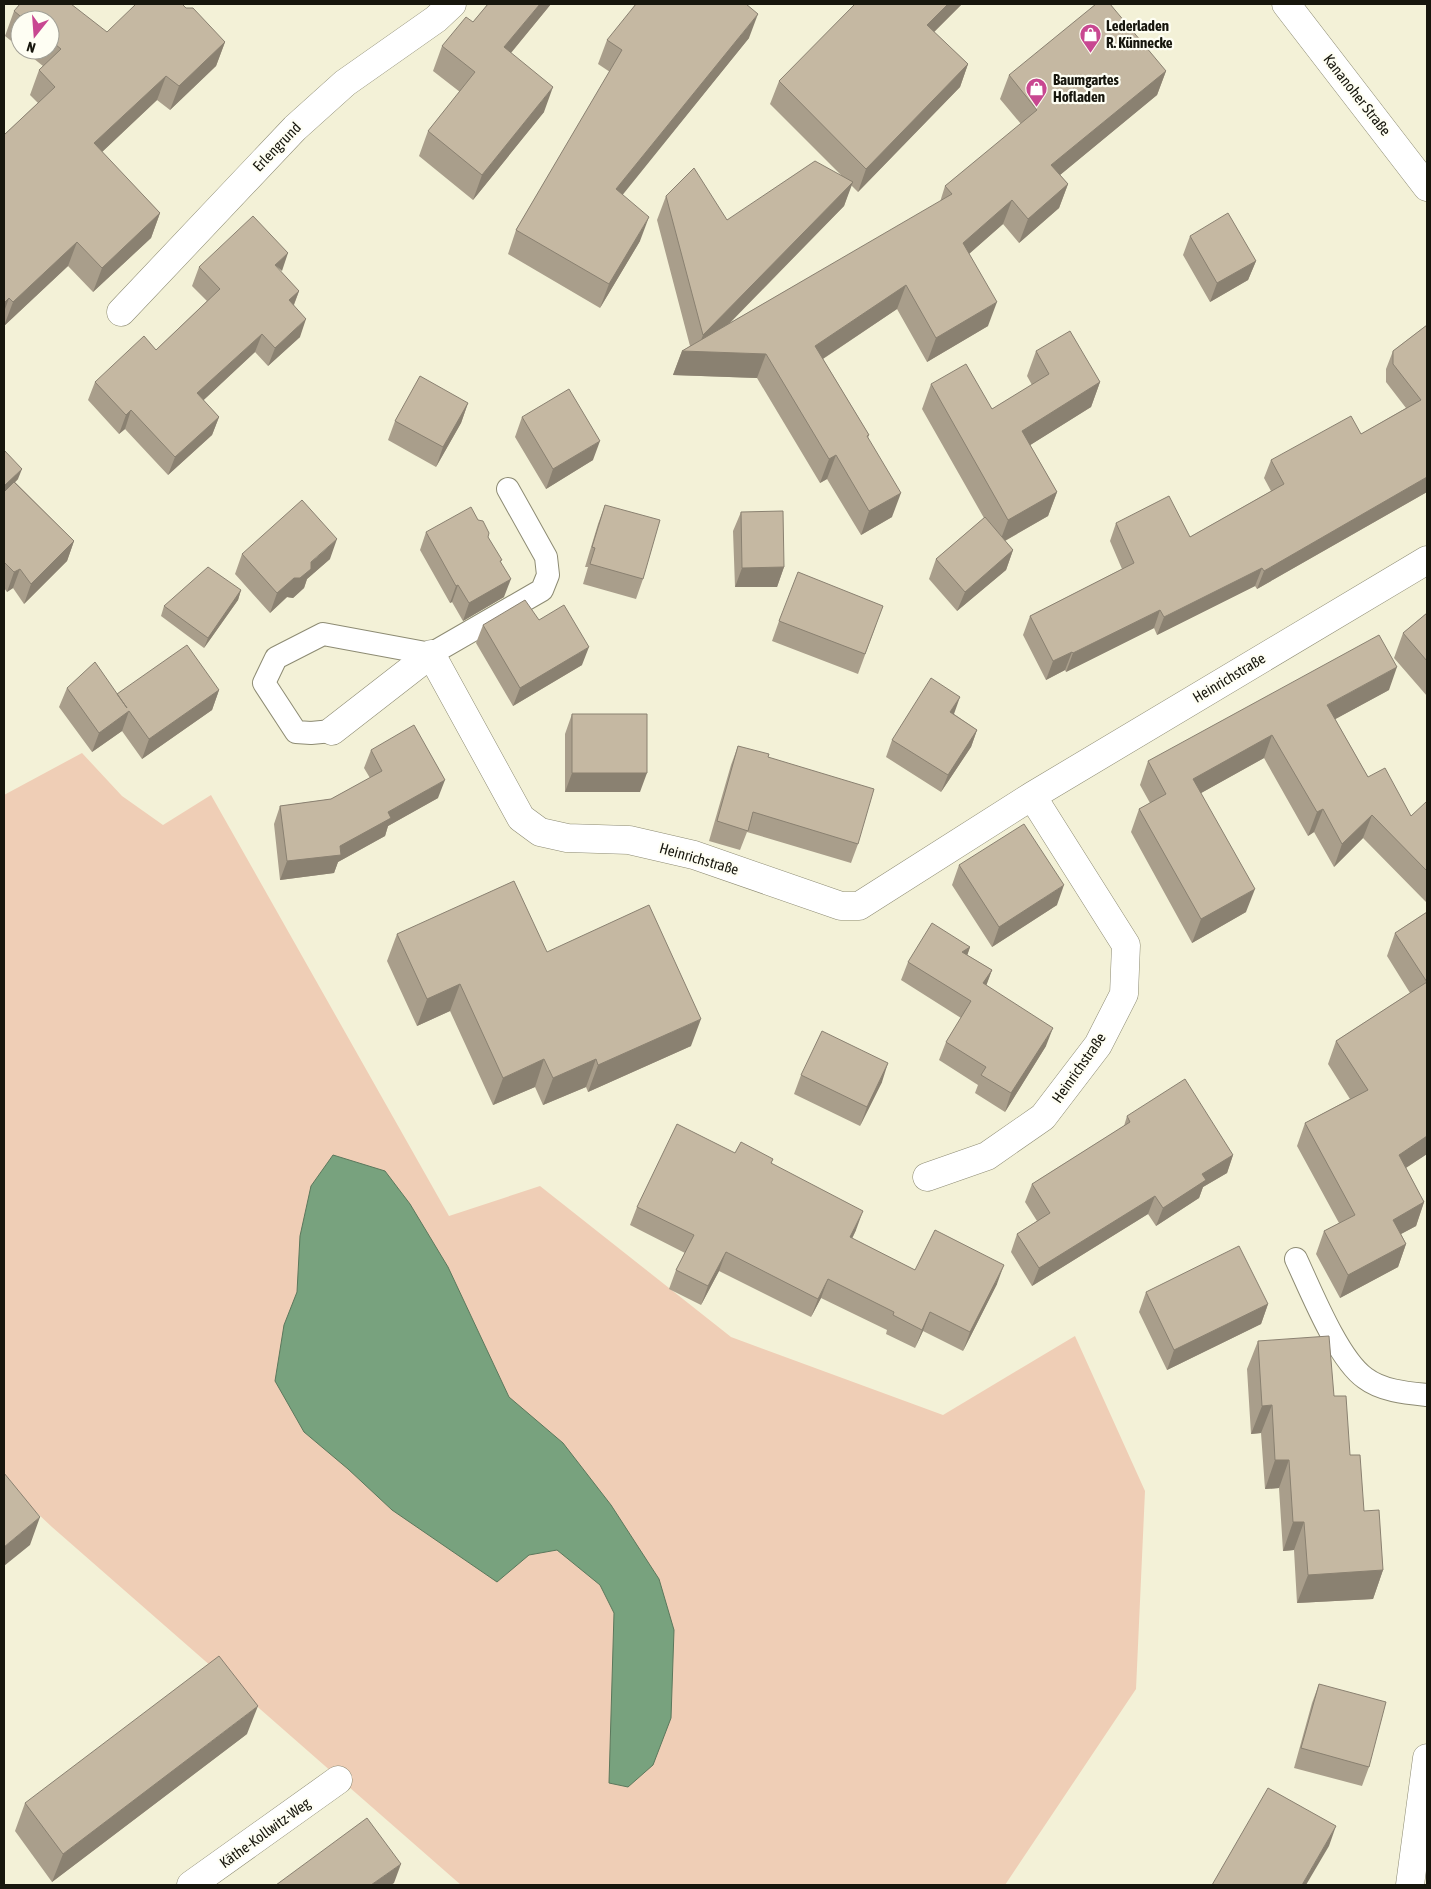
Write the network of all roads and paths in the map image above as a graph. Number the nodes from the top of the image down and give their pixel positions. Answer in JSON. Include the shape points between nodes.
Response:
{"nodes":[{"id":1,"x":452,"y":4,"type":"edge"},
{"id":2,"x":1286,"y":4,"type":"edge"},
{"id":3,"x":1427,"y":187,"type":"edge"},
{"id":4,"x":121,"y":312,"type":"dead end"},
{"id":5,"x":508,"y":489,"type":"dead end"},
{"id":6,"x":1427,"y":560,"type":"edge"},
{"id":7,"x":431,"y":654,"type":"junction"},
{"id":8,"x":332,"y":731,"type":"joint"},
{"id":9,"x":1032,"y":796,"type":"junction"},
{"id":10,"x":927,"y":1176,"type":"dead end"},
{"id":11,"x":1296,"y":1259,"type":"dead end"},
{"id":12,"x":1427,"y":1394,"type":"edge"},
{"id":13,"x":1427,"y":1758,"type":"edge"},
{"id":14,"x":338,"y":1780,"type":"dead end"},
{"id":15,"x":192,"y":1885,"type":"edge"},
{"id":16,"x":1410,"y":1885,"type":"edge"}],
"edges":[{"from":1,"to":4,"type":"street","name":"Erlengrund","via":[[436,19],[345,83],[294,128]]},
{"from":2,"to":3,"type":"street","name":"Kananoher Straße"},
{"from":5,"to":7,"type":"lane","via":[[546,557],[548,575],[542,590]]},
{"from":6,"to":9,"type":"street","name":"Heinrichstraße"},
{"from":7,"to":8,"type":"street"},
{"from":7,"to":8,"type":"lane","via":[[323,634],[276,658],[264,683],[296,732]]},
{"from":7,"to":9,"type":"street","name":"Heinrichstraße","via":[[521,818],[540,832],[566,838],[629,840],[694,854],[840,906],[859,906]]},
{"from":9,"to":10,"type":"street","name":"Heinrichstraße","via":[[1126,945],[1124,994],[1098,1045],[1043,1117],[987,1156]]},
{"from":11,"to":12,"type":"lane","via":[[1337,1343],[1352,1366],[1366,1379],[1381,1386],[1404,1393]]},
{"from":13,"to":16,"type":"street"},
{"from":14,"to":15,"type":"street","name":"Käthe-Kollwitz-Weg"}]}
